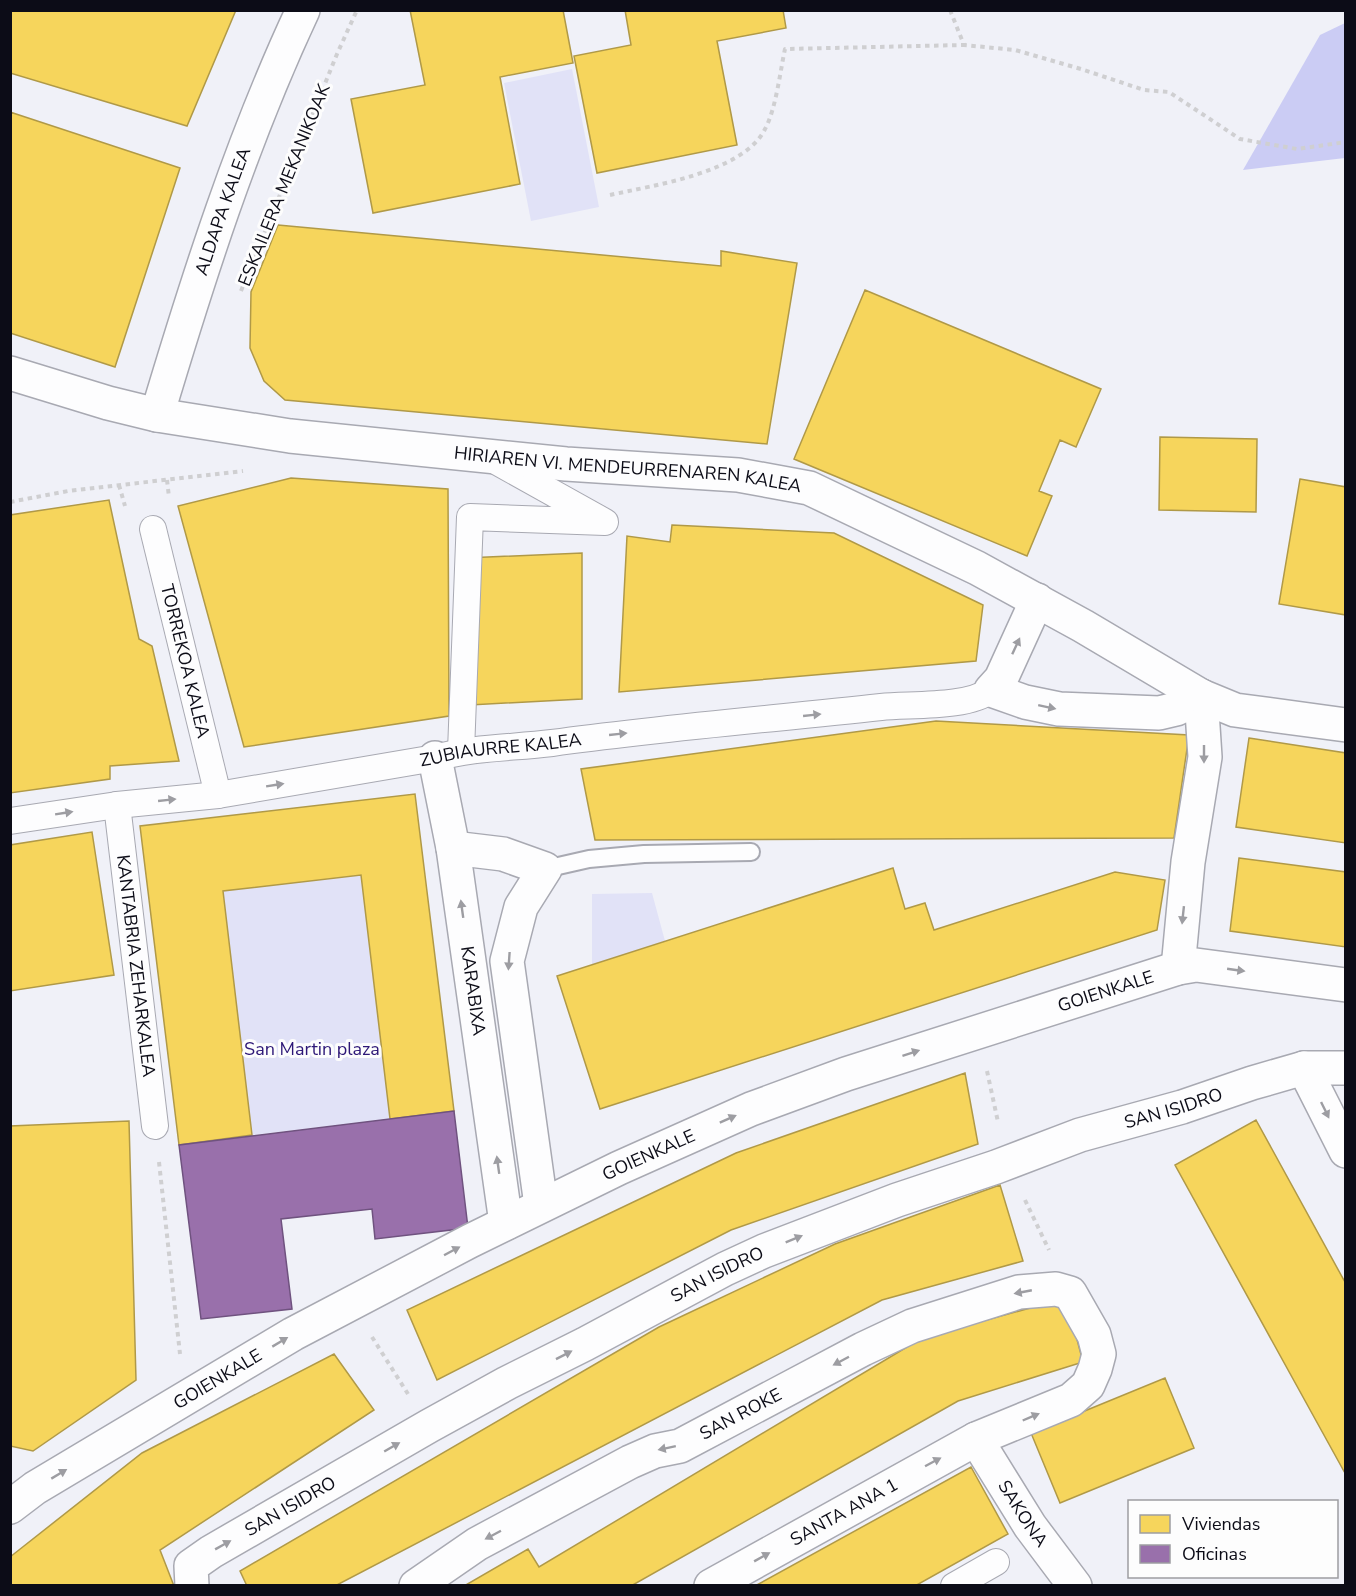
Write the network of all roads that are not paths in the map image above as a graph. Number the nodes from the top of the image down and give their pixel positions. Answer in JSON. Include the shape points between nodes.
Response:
{"nodes":[{"id":1,"x":303,"y":10,"type":"edge"},
{"id":2,"x":10,"y":373,"type":"edge"},
{"id":3,"x":157,"y":415,"type":"junction"},
{"id":4,"x":488,"y":457,"type":"junction"},
{"id":5,"x":153,"y":529,"type":"dead end"},
{"id":6,"x":1037,"y":600,"type":"junction"},
{"id":7,"x":992,"y":690,"type":"junction"},
{"id":8,"x":1202,"y":696,"type":"junction"},
{"id":9,"x":1346,"y":725,"type":"edge"},
{"id":10,"x":448,"y":755,"type":"junction"},
{"id":11,"x":218,"y":795,"type":"junction"},
{"id":12,"x":117,"y":805,"type":"junction"},
{"id":13,"x":10,"y":822,"type":"edge"},
{"id":14,"x":453,"y":848,"type":"junction"},
{"id":15,"x":751,"y":852,"type":"dead end"},
{"id":16,"x":545,"y":869,"type":"junction"},
{"id":17,"x":1178,"y":968,"type":"junction"},
{"id":18,"x":1346,"y":985,"type":"edge"},
{"id":19,"x":1304,"y":1068,"type":"junction"},
{"id":20,"x":1346,"y":1068,"type":"edge"},
{"id":21,"x":155,"y":1126,"type":"road end"},
{"id":22,"x":1346,"y":1152,"type":"edge"},
{"id":23,"x":541,"y":1205,"type":"junction"},
{"id":24,"x":506,"y":1222,"type":"junction"},
{"id":25,"x":1076,"y":1301,"type":"joint"},
{"id":26,"x":976,"y":1439,"type":"junction"},
{"id":27,"x":10,"y":1507,"type":"edge"},
{"id":28,"x":996,"y":1562,"type":"dead end"},
{"id":29,"x":192,"y":1586,"type":"edge"},
{"id":30,"x":416,"y":1586,"type":"edge"},
{"id":31,"x":711,"y":1586,"type":"edge"},
{"id":32,"x":954,"y":1586,"type":"edge"},
{"id":33,"x":1075,"y":1586,"type":"edge"}],
"edges":[{"from":1,"to":3,"type":"street","name":"ALDAPA KALEA","via":[[264,99],[202,269]]},
{"from":2,"to":3,"type":"street","name":"HIRIAREN VI. MENDEURRENAREN KALEA"},
{"from":3,"to":4,"type":"street","name":"HIRIAREN VI. MENDEURRENAREN KALEA","via":[[290,436]]},
{"from":4,"to":6,"type":"street","name":"HIRIAREN VI. MENDEURRENAREN KALEA","via":[[738,475],[809,488]]},
{"from":4,"to":10,"type":"street","via":[[604,522],[470,517]]},
{"from":5,"to":11,"type":"street","name":"TORREKOA KALEA"},
{"from":7,"to":6,"type":"street","one_way":true,"via":[[1001,679]]},
{"from":6,"to":8,"type":"street","name":"HIRIAREN VI. MENDEURRENAREN KALEA"},
{"from":7,"to":8,"type":"street","one_way":true,"via":[[1059,709],[1159,713]]},
{"from":10,"to":7,"type":"street","name":"ZUBIAURRE KALEA","one_way":true,"via":[[617,734],[964,701]]},
{"from":8,"to":9,"type":"street","via":[[1235,710]]},
{"from":8,"to":17,"type":"street","one_way":true,"via":[[1205,757],[1188,862]]},
{"from":11,"to":10,"type":"street","name":"ZUBIAURRE KALEA","one_way":true},
{"from":10,"to":14,"type":"street","name":"KARABIXA"},
{"from":12,"to":11,"type":"street","name":"ZUBIAURRE KALEA","one_way":true},
{"from":13,"to":12,"type":"street","name":"ZUBIAURRE KALEA","one_way":true},
{"from":12,"to":21,"type":"street","name":"KANTABRIA ZEHARKALEA"},
{"from":14,"to":16,"type":"street","via":[[503,855]]},
{"from":24,"to":14,"type":"street","name":"KARABIXA","one_way":true},
{"from":15,"to":16,"type":"lane","via":[[644,854],[589,859]]},
{"from":16,"to":23,"type":"street","one_way":true,"via":[[521,907],[507,961]]},
{"from":17,"to":18,"type":"street","name":"GOIENKALE","one_way":true,"via":[[1205,966]]},
{"from":23,"to":17,"type":"street","name":"GOIENKALE","one_way":true,"via":[[751,1109],[846,1074]]},
{"from":19,"to":20,"type":"street","name":"SAN ISIDRO"},
{"from":19,"to":22,"type":"street","one_way":true},
{"from":29,"to":19,"type":"street","name":"SAN ISIDRO","one_way":true,"via":[[191,1566],[195,1562],[429,1426],[725,1269],[806,1234],[1080,1135]]},
{"from":23,"to":24,"type":"street","name":"GOIENKALE"},
{"from":27,"to":24,"type":"street","name":"GOIENKALE","one_way":true,"via":[[35,1488],[293,1334]]},
{"from":26,"to":25,"type":"street","name":"SANTA ANA 1","one_way":true,"via":[[1071,1400],[1088,1385],[1099,1354]]},
{"from":25,"to":30,"type":"street","name":"SAN ROKE","one_way":true,"via":[[1070,1293],[1056,1289],[1028,1291],[912,1326],[680,1446],[630,1462],[477,1544]]},
{"from":31,"to":26,"type":"street","name":"SANTA ANA 1","one_way":true},
{"from":26,"to":33,"type":"street","name":"SAKONA","via":[[1030,1526]]},
{"from":28,"to":32,"type":"street"}]}
